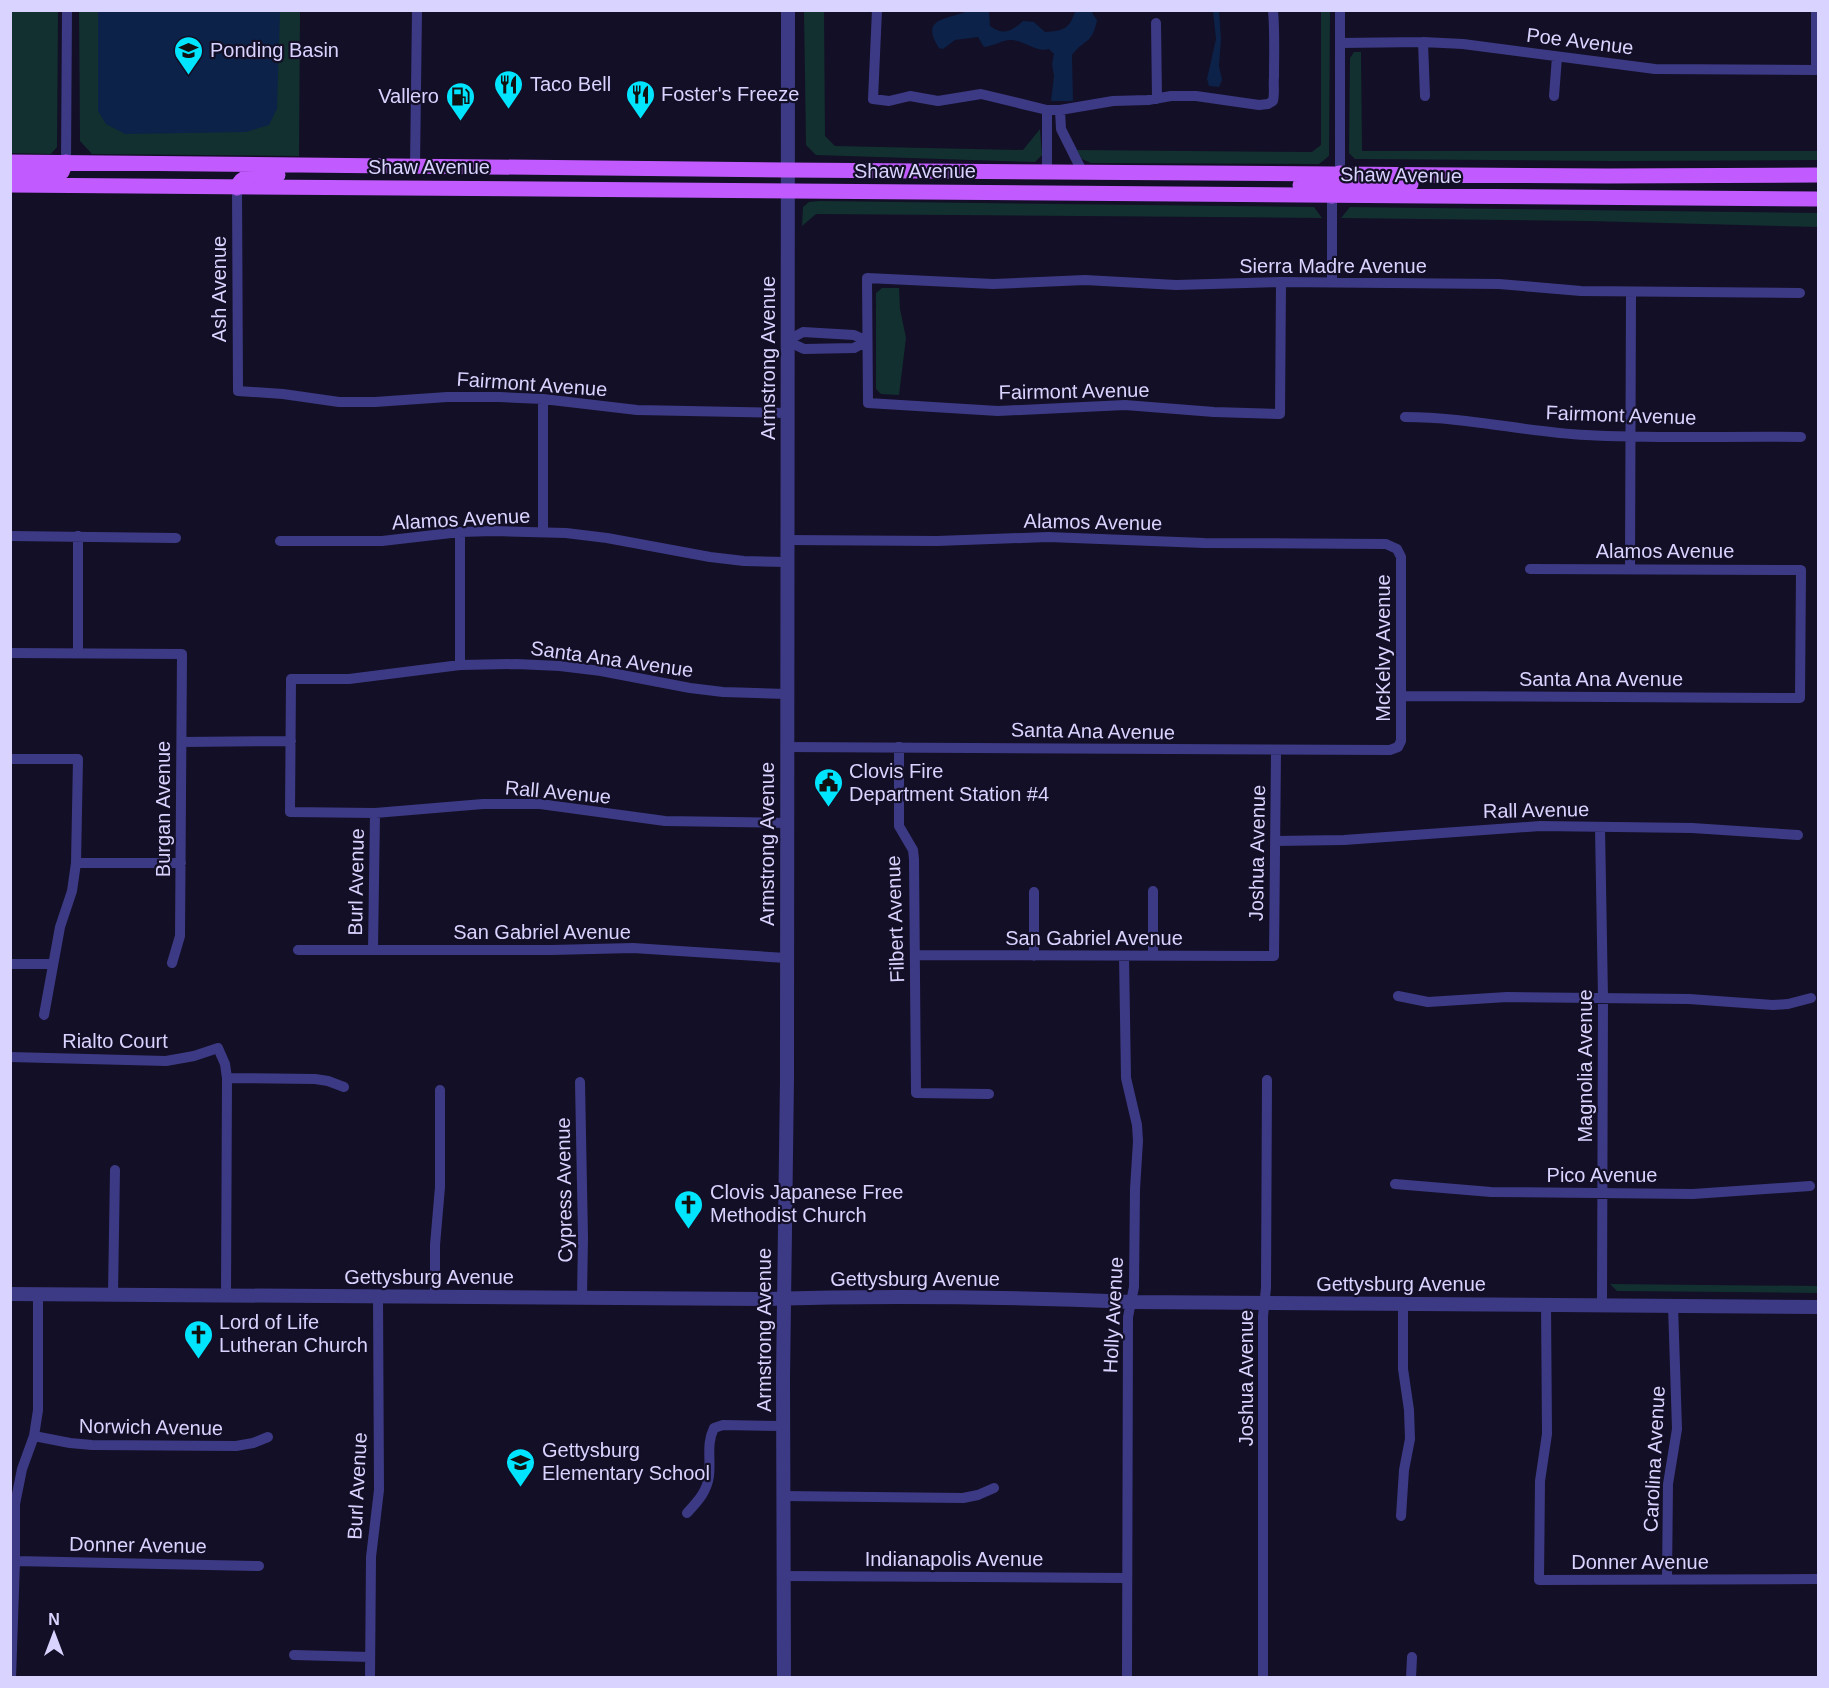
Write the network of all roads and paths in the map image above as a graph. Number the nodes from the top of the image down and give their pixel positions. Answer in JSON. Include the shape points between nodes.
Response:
{"nodes":[{"id":1,"x":67,"y":10,"type":"edge"},
{"id":2,"x":417,"y":10,"type":"edge"},
{"id":3,"x":788,"y":10,"type":"edge"},
{"id":4,"x":877,"y":10,"type":"edge"},
{"id":5,"x":1273,"y":10,"type":"edge"},
{"id":6,"x":1340,"y":10,"type":"edge"},
{"id":7,"x":1816,"y":10,"type":"edge"},
{"id":8,"x":1156,"y":23,"type":"dead end"},
{"id":9,"x":1423,"y":42,"type":"junction"},
{"id":10,"x":1340,"y":43,"type":"junction"},
{"id":11,"x":1557,"y":57,"type":"junction"},
{"id":12,"x":1425,"y":96,"type":"dead end"},
{"id":13,"x":1554,"y":96,"type":"dead end"},
{"id":14,"x":1157,"y":99,"type":"junction"},
{"id":15,"x":1047,"y":110,"type":"junction"},
{"id":16,"x":1060,"y":110,"type":"junction"},
{"id":17,"x":66,"y":162,"type":"junction"},
{"id":18,"x":11,"y":165,"type":"edge"},
{"id":19,"x":301,"y":166,"type":"junction"},
{"id":20,"x":415,"y":167,"type":"junction"},
{"id":21,"x":788,"y":170,"type":"junction"},
{"id":22,"x":1047,"y":171,"type":"junction"},
{"id":23,"x":1082,"y":171,"type":"junction"},
{"id":24,"x":1340,"y":174,"type":"junction"},
{"id":25,"x":1470,"y":174,"type":"junction"},
{"id":26,"x":1818,"y":176,"type":"edge"},
{"id":27,"x":10,"y":185,"type":"edge"},
{"id":28,"x":237,"y":188,"type":"junction"},
{"id":29,"x":358,"y":188,"type":"junction"},
{"id":30,"x":788,"y":191,"type":"junction"},
{"id":31,"x":1202,"y":194,"type":"junction"},
{"id":32,"x":1332,"y":196,"type":"junction"},
{"id":33,"x":1818,"y":199,"type":"edge"},
{"id":34,"x":1281,"y":282,"type":"junction"},
{"id":35,"x":1332,"y":282,"type":"junction"},
{"id":36,"x":1631,"y":292,"type":"junction"},
{"id":37,"x":1800,"y":293,"type":"dead end"},
{"id":38,"x":787,"y":341,"type":"junction"},
{"id":39,"x":867,"y":341,"type":"junction"},
{"id":40,"x":238,"y":391,"type":"joint"},
{"id":41,"x":543,"y":399,"type":"junction"},
{"id":42,"x":788,"y":413,"type":"junction"},
{"id":43,"x":1405,"y":417,"type":"dead end"},
{"id":44,"x":1630,"y":436,"type":"junction"},
{"id":45,"x":1801,"y":437,"type":"dead end"},
{"id":46,"x":460,"y":532,"type":"junction"},
{"id":47,"x":543,"y":532,"type":"junction"},
{"id":48,"x":10,"y":536,"type":"edge"},
{"id":49,"x":78,"y":536,"type":"junction"},
{"id":50,"x":176,"y":538,"type":"dead end"},
{"id":51,"x":787,"y":540,"type":"junction"},
{"id":52,"x":280,"y":541,"type":"dead end"},
{"id":53,"x":1397,"y":549,"type":"joint"},
{"id":54,"x":786,"y":562,"type":"junction"},
{"id":55,"x":1530,"y":569,"type":"dead end"},
{"id":56,"x":1630,"y":569,"type":"junction"},
{"id":57,"x":10,"y":652,"type":"edge"},
{"id":58,"x":78,"y":653,"type":"junction"},
{"id":59,"x":460,"y":665,"type":"junction"},
{"id":60,"x":786,"y":694,"type":"junction"},
{"id":61,"x":1402,"y":696,"type":"junction"},
{"id":62,"x":1800,"y":698,"type":"joint"},
{"id":63,"x":291,"y":741,"type":"junction"},
{"id":64,"x":182,"y":742,"type":"junction"},
{"id":65,"x":786,"y":747,"type":"junction"},
{"id":66,"x":898,"y":747,"type":"junction"},
{"id":67,"x":1398,"y":747,"type":"joint"},
{"id":68,"x":1276,"y":751,"type":"junction"},
{"id":69,"x":10,"y":759,"type":"edge"},
{"id":70,"x":375,"y":813,"type":"junction"},
{"id":71,"x":787,"y":823,"type":"junction"},
{"id":72,"x":1600,"y":827,"type":"junction"},
{"id":73,"x":1798,"y":835,"type":"dead end"},
{"id":74,"x":1275,"y":841,"type":"junction"},
{"id":75,"x":76,"y":862,"type":"junction"},
{"id":76,"x":181,"y":863,"type":"junction"},
{"id":77,"x":1153,"y":891,"type":"dead end"},
{"id":78,"x":1034,"y":892,"type":"dead end"},
{"id":79,"x":298,"y":950,"type":"dead end"},
{"id":80,"x":373,"y":950,"type":"junction"},
{"id":81,"x":915,"y":955,"type":"junction"},
{"id":82,"x":1034,"y":956,"type":"junction"},
{"id":83,"x":1124,"y":956,"type":"junction"},
{"id":84,"x":1153,"y":956,"type":"junction"},
{"id":85,"x":1274,"y":956,"type":"joint"},
{"id":86,"x":786,"y":958,"type":"junction"},
{"id":87,"x":172,"y":963,"type":"dead end"},
{"id":88,"x":10,"y":964,"type":"edge"},
{"id":89,"x":53,"y":964,"type":"junction"},
{"id":90,"x":1398,"y":996,"type":"dead end"},
{"id":91,"x":1603,"y":998,"type":"junction"},
{"id":92,"x":1811,"y":998,"type":"dead end"},
{"id":93,"x":44,"y":1015,"type":"dead end"},
{"id":94,"x":10,"y":1057,"type":"edge"},
{"id":95,"x":227,"y":1078,"type":"junction"},
{"id":96,"x":1267,"y":1080,"type":"dead end"},
{"id":97,"x":580,"y":1082,"type":"dead end"},
{"id":98,"x":344,"y":1088,"type":"dead end"},
{"id":99,"x":440,"y":1090,"type":"dead end"},
{"id":100,"x":989,"y":1094,"type":"dead end"},
{"id":101,"x":115,"y":1170,"type":"dead end"},
{"id":102,"x":1395,"y":1184,"type":"dead end"},
{"id":103,"x":1810,"y":1186,"type":"dead end"},
{"id":104,"x":1602,"y":1193,"type":"junction"},
{"id":105,"x":10,"y":1294,"type":"edge"},
{"id":106,"x":38,"y":1294,"type":"junction"},
{"id":107,"x":114,"y":1294,"type":"junction"},
{"id":108,"x":226,"y":1295,"type":"junction"},
{"id":109,"x":378,"y":1296,"type":"junction"},
{"id":110,"x":435,"y":1297,"type":"junction"},
{"id":111,"x":582,"y":1297,"type":"junction"},
{"id":112,"x":784,"y":1299,"type":"junction"},
{"id":113,"x":1131,"y":1302,"type":"junction"},
{"id":114,"x":1264,"y":1302,"type":"junction"},
{"id":115,"x":1403,"y":1304,"type":"junction"},
{"id":116,"x":1546,"y":1304,"type":"junction"},
{"id":117,"x":1602,"y":1305,"type":"junction"},
{"id":118,"x":1674,"y":1305,"type":"junction"},
{"id":119,"x":1818,"y":1306,"type":"edge"},
{"id":120,"x":783,"y":1426,"type":"junction"},
{"id":121,"x":34,"y":1436,"type":"junction"},
{"id":122,"x":268,"y":1437,"type":"dead end"},
{"id":123,"x":994,"y":1488,"type":"dead end"},
{"id":124,"x":783,"y":1496,"type":"junction"},
{"id":125,"x":687,"y":1513,"type":"dead end"},
{"id":126,"x":1401,"y":1516,"type":"dead end"},
{"id":127,"x":15,"y":1561,"type":"junction"},
{"id":128,"x":259,"y":1566,"type":"dead end"},
{"id":129,"x":783,"y":1576,"type":"junction"},
{"id":130,"x":1125,"y":1578,"type":"junction"},
{"id":131,"x":1667,"y":1579,"type":"junction"},
{"id":132,"x":1818,"y":1579,"type":"edge"},
{"id":133,"x":294,"y":1655,"type":"dead end"},
{"id":134,"x":370,"y":1657,"type":"junction"},
{"id":135,"x":1412,"y":1657,"type":"dead end"},
{"id":136,"x":11,"y":1677,"type":"edge"},
{"id":137,"x":370,"y":1677,"type":"edge"},
{"id":138,"x":784,"y":1677,"type":"edge"},
{"id":139,"x":1127,"y":1677,"type":"edge"},
{"id":140,"x":1263,"y":1677,"type":"edge"},
{"id":141,"x":1411,"y":1677,"type":"edge"}],
"edges":[{"from":1,"to":17,"type":"street"},
{"from":2,"to":20,"type":"street"},
{"from":3,"to":21,"type":"street","name":"Armstrong Avenue"},
{"from":4,"to":15,"type":"street","via":[[873,99],[889,101],[910,96],[938,101],[981,94]]},
{"from":5,"to":14,"type":"street","via":[[1273,100],[1268,104],[1196,96]]},
{"from":6,"to":10,"type":"street"},
{"from":7,"to":11,"type":"street","name":"Poe Avenue","via":[[1816,70],[1655,69]]},
{"from":8,"to":14,"type":"street"},
{"from":9,"to":10,"type":"street","name":"Poe Avenue"},
{"from":9,"to":11,"type":"street","name":"Poe Avenue"},
{"from":9,"to":12,"type":"street"},
{"from":10,"to":24,"type":"street"},
{"from":11,"to":13,"type":"street"},
{"from":14,"to":16,"type":"street"},
{"from":15,"to":16,"type":"street"},
{"from":15,"to":22,"type":"street"},
{"from":16,"to":23,"type":"street","via":[[1061,129]]},
{"from":17,"to":18,"type":"main road","via":[[57,174]]},
{"from":17,"to":19,"type":"main road","name":"Shaw Avenue"},
{"from":19,"to":20,"type":"main road","name":"Shaw Avenue"},
{"from":19,"to":28,"type":"main road","via":[[291,175],[244,177]]},
{"from":20,"to":21,"type":"main road","name":"Shaw Avenue"},
{"from":20,"to":29,"type":"main road","via":[[409,175],[371,177]]},
{"from":21,"to":22,"type":"main road","name":"Shaw Avenue"},
{"from":21,"to":30,"type":"street","name":"Armstrong Avenue"},
{"from":22,"to":23,"type":"main road","name":"Shaw Avenue"},
{"from":23,"to":24,"type":"main road","name":"Shaw Avenue"},
{"from":24,"to":25,"type":"main road","name":"Shaw Avenue"},
{"from":24,"to":31,"type":"main road","via":[[1336,182],[1326,185],[1249,185]]},
{"from":25,"to":26,"type":"main road","name":"Shaw Avenue"},
{"from":25,"to":32,"type":"main road","via":[[1418,184],[1351,184]]},
{"from":27,"to":28,"type":"main road","name":"Shaw Avenue"},
{"from":28,"to":29,"type":"main road","name":"Shaw Avenue"},
{"from":28,"to":40,"type":"street","name":"Ash Avenue"},
{"from":29,"to":30,"type":"main road","name":"Shaw Avenue"},
{"from":30,"to":31,"type":"main road","name":"Shaw Avenue"},
{"from":30,"to":38,"type":"street","name":"Armstrong Avenue"},
{"from":31,"to":32,"type":"main road","name":"Shaw Avenue"},
{"from":32,"to":33,"type":"main road","name":"Shaw Avenue"},
{"from":32,"to":35,"type":"street"},
{"from":34,"to":35,"type":"street","name":"Sierra Madre Avenue"},
{"from":34,"to":39,"type":"street","name":"Sierra Madre Avenue","via":[[1176,285],[1085,280],[993,284],[867,278]]},
{"from":34,"to":39,"type":"street","name":"Fairmont Avenue","via":[[1281,414],[1125,405],[998,411],[868,403]]},
{"from":35,"to":36,"type":"street","name":"Sierra Madre Avenue","via":[[1499,284]]},
{"from":36,"to":37,"type":"street","name":"Sierra Madre Avenue"},
{"from":36,"to":44,"type":"street"},
{"from":38,"to":39,"type":"street","via":[[804,349],[854,348]]},
{"from":38,"to":39,"type":"street","via":[[803,332],[854,335]]},
{"from":38,"to":42,"type":"street","name":"Armstrong Avenue"},
{"from":40,"to":41,"type":"street","name":"Fairmont Avenue","via":[[339,402],[447,396]]},
{"from":41,"to":42,"type":"street","name":"Fairmont Avenue","via":[[648,411]]},
{"from":41,"to":47,"type":"street"},
{"from":42,"to":51,"type":"street","name":"Armstrong Avenue"},
{"from":43,"to":44,"type":"street","name":"Fairmont Avenue","via":[[1438,417],[1557,433]]},
{"from":44,"to":45,"type":"street","name":"Fairmont Avenue"},
{"from":44,"to":56,"type":"street"},
{"from":46,"to":47,"type":"street","name":"Alamos Avenue"},
{"from":46,"to":52,"type":"street","name":"Alamos Avenue","via":[[382,541]]},
{"from":46,"to":59,"type":"street"},
{"from":47,"to":54,"type":"street","name":"Alamos Avenue","via":[[607,538],[744,561]]},
{"from":48,"to":49,"type":"street"},
{"from":49,"to":50,"type":"street"},
{"from":49,"to":58,"type":"street"},
{"from":51,"to":53,"type":"street","name":"Alamos Avenue","via":[[1118,538],[1204,543],[1386,544]]},
{"from":51,"to":54,"type":"street","name":"Armstrong Avenue"},
{"from":53,"to":61,"type":"street","name":"McKelvy Avenue","via":[[1401,557]]},
{"from":54,"to":60,"type":"street","name":"Armstrong Avenue"},
{"from":55,"to":56,"type":"street","name":"Alamos Avenue"},
{"from":56,"to":62,"type":"street","name":"Alamos Avenue","via":[[1801,570]]},
{"from":57,"to":58,"type":"street"},
{"from":58,"to":64,"type":"street","name":"Burgan Avenue","via":[[182,654]]},
{"from":59,"to":60,"type":"street","name":"Santa Ana Avenue","via":[[560,666],[690,688]]},
{"from":59,"to":63,"type":"street","name":"Santa Ana Avenue","via":[[349,679],[291,679]]},
{"from":60,"to":65,"type":"street","name":"Armstrong Avenue"},
{"from":61,"to":62,"type":"street","name":"Santa Ana Avenue"},
{"from":61,"to":67,"type":"street","name":"McKelvy Avenue"},
{"from":63,"to":64,"type":"street"},
{"from":63,"to":70,"type":"street","name":"Rall Avenue","via":[[290,812]]},
{"from":64,"to":76,"type":"street","name":"Burgan Avenue"},
{"from":65,"to":66,"type":"street","name":"Santa Ana Avenue"},
{"from":65,"to":71,"type":"street","name":"Armstrong Avenue"},
{"from":66,"to":68,"type":"street","name":"Santa Ana Avenue"},
{"from":66,"to":81,"type":"street","name":"Filbert Avenue","via":[[899,826],[914,859]]},
{"from":67,"to":68,"type":"street","name":"Santa Ana Avenue"},
{"from":68,"to":74,"type":"street","name":"Joshua Avenue"},
{"from":69,"to":75,"type":"street","via":[[78,759]]},
{"from":70,"to":71,"type":"street","name":"Rall Avenue","via":[[483,804],[540,804],[665,821]]},
{"from":70,"to":80,"type":"street","name":"Burl Avenue"},
{"from":71,"to":86,"type":"street","name":"Armstrong Avenue"},
{"from":72,"to":73,"type":"street","name":"Rall Avenue"},
{"from":72,"to":74,"type":"street","name":"Rall Avenue","via":[[1540,826]]},
{"from":72,"to":91,"type":"street","name":"Magnolia Avenue"},
{"from":74,"to":85,"type":"street","name":"Joshua Avenue"},
{"from":75,"to":76,"type":"street"},
{"from":75,"to":89,"type":"street"},
{"from":76,"to":87,"type":"street","name":"Burgan Avenue","via":[[180,936]]},
{"from":77,"to":84,"type":"street"},
{"from":78,"to":82,"type":"street"},
{"from":79,"to":80,"type":"street","name":"San Gabriel Avenue"},
{"from":80,"to":86,"type":"street","name":"San Gabriel Avenue","via":[[633,948]]},
{"from":81,"to":82,"type":"street","name":"San Gabriel Avenue"},
{"from":81,"to":100,"type":"street","name":"Filbert Avenue","via":[[916,1093]]},
{"from":82,"to":83,"type":"street","name":"San Gabriel Avenue"},
{"from":83,"to":84,"type":"street","name":"San Gabriel Avenue"},
{"from":83,"to":113,"type":"street","name":"Holly Avenue","via":[[1126,1071],[1138,1141]]},
{"from":84,"to":85,"type":"street","name":"San Gabriel Avenue"},
{"from":86,"to":112,"type":"street","name":"Armstrong Avenue"},
{"from":88,"to":89,"type":"street"},
{"from":89,"to":93,"type":"street"},
{"from":90,"to":91,"type":"street","via":[[1428,1002],[1507,997]]},
{"from":91,"to":92,"type":"street","via":[[1773,1005]]},
{"from":91,"to":104,"type":"street","name":"Magnolia Avenue"},
{"from":94,"to":95,"type":"street","name":"Rialto Court","via":[[166,1061],[218,1048]]},
{"from":95,"to":98,"type":"street","via":[[315,1079]]},
{"from":95,"to":108,"type":"street"},
{"from":96,"to":114,"type":"street","name":"Joshua Avenue"},
{"from":97,"to":111,"type":"street","name":"Cypress Avenue"},
{"from":99,"to":110,"type":"street"},
{"from":101,"to":107,"type":"street"},
{"from":102,"to":104,"type":"street","name":"Pico Avenue","via":[[1491,1192]]},
{"from":103,"to":104,"type":"street","name":"Pico Avenue","via":[[1694,1194]]},
{"from":104,"to":117,"type":"street","name":"Magnolia Avenue"},
{"from":105,"to":106,"type":"street","name":"Gettysburg Avenue"},
{"from":106,"to":107,"type":"street","name":"Gettysburg Avenue"},
{"from":106,"to":121,"type":"street","via":[[38,1410]]},
{"from":107,"to":108,"type":"street","name":"Gettysburg Avenue"},
{"from":108,"to":109,"type":"street","name":"Gettysburg Avenue"},
{"from":109,"to":110,"type":"street","name":"Gettysburg Avenue"},
{"from":109,"to":134,"type":"street","name":"Burl Avenue","via":[[379,1490],[371,1557]]},
{"from":110,"to":111,"type":"street","name":"Gettysburg Avenue"},
{"from":111,"to":112,"type":"street","name":"Gettysburg Avenue"},
{"from":112,"to":113,"type":"street","name":"Gettysburg Avenue"},
{"from":112,"to":120,"type":"street","name":"Armstrong Avenue"},
{"from":113,"to":114,"type":"street","name":"Gettysburg Avenue"},
{"from":113,"to":130,"type":"street","name":"Holly Avenue"},
{"from":114,"to":115,"type":"street","name":"Gettysburg Avenue"},
{"from":114,"to":140,"type":"street","name":"Joshua Avenue"},
{"from":115,"to":116,"type":"street","name":"Gettysburg Avenue"},
{"from":115,"to":126,"type":"street","via":[[1403,1369],[1410,1439]]},
{"from":116,"to":117,"type":"street","name":"Gettysburg Avenue"},
{"from":116,"to":131,"type":"street","name":"Donner Avenue","via":[[1547,1434],[1540,1481],[1539,1580]]},
{"from":117,"to":118,"type":"street","name":"Gettysburg Avenue"},
{"from":118,"to":119,"type":"street","name":"Gettysburg Avenue"},
{"from":118,"to":131,"type":"street","name":"Carolina Avenue","via":[[1677,1429],[1668,1484]]},
{"from":120,"to":124,"type":"street","name":"Armstrong Avenue"},
{"from":120,"to":125,"type":"street","via":[[714,1428],[709,1437],[709,1478],[702,1497]]},
{"from":121,"to":122,"type":"street","name":"Norwich Avenue","via":[[92,1445],[236,1446]]},
{"from":121,"to":127,"type":"street","via":[[16,1494]]},
{"from":123,"to":124,"type":"street","via":[[963,1498]]},
{"from":124,"to":129,"type":"street","name":"Armstrong Avenue"},
{"from":127,"to":128,"type":"street","name":"Donner Avenue"},
{"from":127,"to":136,"type":"street"},
{"from":129,"to":130,"type":"street","name":"Indianapolis Avenue"},
{"from":129,"to":138,"type":"street","name":"Armstrong Avenue"},
{"from":130,"to":139,"type":"street","name":"Holly Avenue"},
{"from":131,"to":132,"type":"street","name":"Donner Avenue"},
{"from":133,"to":134,"type":"street"},
{"from":134,"to":137,"type":"street","name":"Burl Avenue"},
{"from":135,"to":141,"type":"street"}]}
